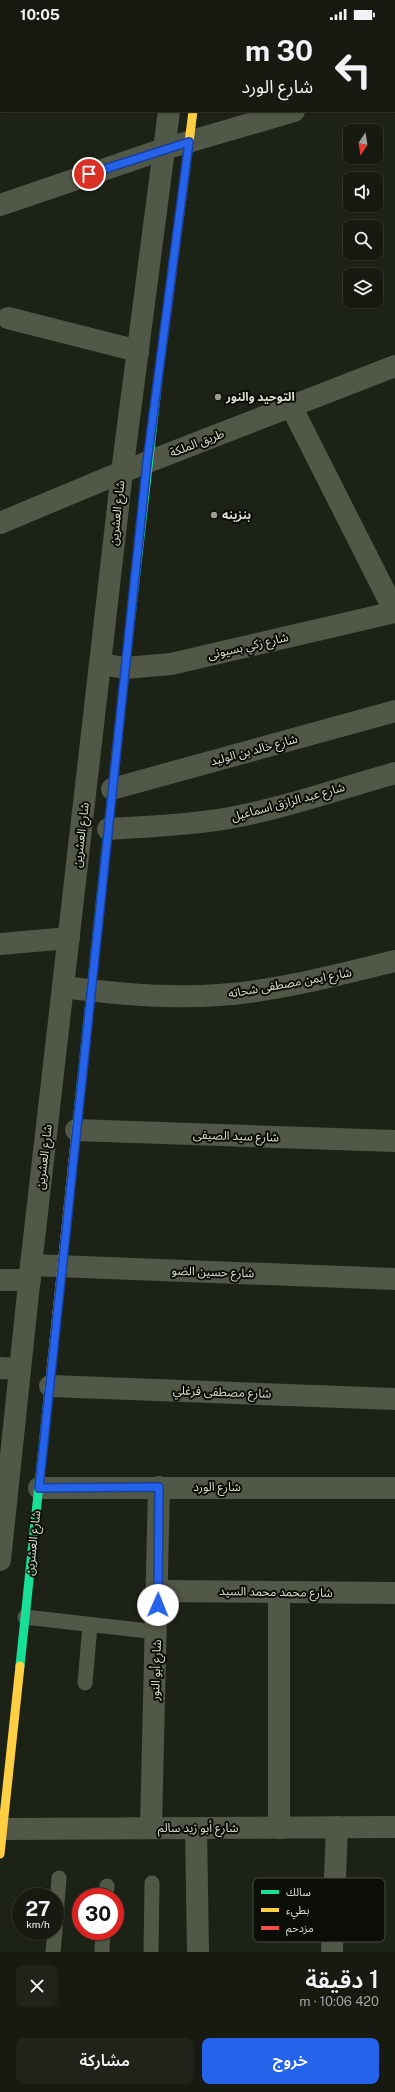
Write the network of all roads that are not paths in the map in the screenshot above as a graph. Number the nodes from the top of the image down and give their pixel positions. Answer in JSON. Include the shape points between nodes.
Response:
{"nodes":[{"id":1,"x":169,"y":112,"type":"edge"},
{"id":2,"x":193,"y":112,"type":"edge"},
{"id":3,"x":291,"y":112,"type":"edge"},
{"id":4,"x":189,"y":142,"type":"junction"},
{"id":5,"x":164,"y":149,"type":"junction"},
{"id":6,"x":0,"y":205,"type":"edge"},
{"id":7,"x":8,"y":318,"type":"dead end"},
{"id":8,"x":138,"y":351,"type":"junction"},
{"id":9,"x":395,"y":366,"type":"edge"},
{"id":10,"x":291,"y":406,"type":"junction"},
{"id":11,"x":147,"y":462,"type":"junction"},
{"id":12,"x":122,"y":472,"type":"junction"},
{"id":13,"x":0,"y":523,"type":"edge"},
{"id":14,"x":395,"y":612,"type":"edge"},
{"id":15,"x":100,"y":664,"type":"junction"},
{"id":16,"x":125,"y":668,"type":"junction"},
{"id":17,"x":395,"y":711,"type":"edge"},
{"id":18,"x":395,"y":773,"type":"edge"},
{"id":19,"x":112,"y":789,"type":"junction"},
{"id":20,"x":108,"y":829,"type":"junction"},
{"id":21,"x":69,"y":938,"type":"junction"},
{"id":22,"x":0,"y":944,"type":"edge"},
{"id":23,"x":395,"y":961,"type":"edge"},
{"id":24,"x":64,"y":987,"type":"junction"},
{"id":25,"x":91,"y":991,"type":"junction"},
{"id":26,"x":76,"y":1130,"type":"junction"},
{"id":27,"x":395,"y":1141,"type":"edge"},
{"id":28,"x":61,"y":1266,"type":"junction"},
{"id":29,"x":31,"y":1273,"type":"junction"},
{"id":30,"x":395,"y":1278,"type":"edge"},
{"id":31,"x":0,"y":1280,"type":"edge"},
{"id":32,"x":10,"y":1368,"type":"edge"},
{"id":33,"x":50,"y":1386,"type":"junction"},
{"id":34,"x":395,"y":1399,"type":"edge"},
{"id":35,"x":5,"y":1456,"type":"edge"},
{"id":36,"x":159,"y":1487,"type":"junction"},
{"id":37,"x":39,"y":1488,"type":"junction"},
{"id":38,"x":395,"y":1488,"type":"edge"},
{"id":39,"x":0,"y":1560,"type":"edge"},
{"id":40,"x":158,"y":1591,"type":"junction"},
{"id":41,"x":279,"y":1592,"type":"junction"},
{"id":42,"x":395,"y":1594,"type":"edge"},
{"id":43,"x":25,"y":1617,"type":"junction"},
{"id":44,"x":90,"y":1625,"type":"junction"},
{"id":45,"x":157,"y":1632,"type":"junction"},
{"id":46,"x":85,"y":1683,"type":"dead end"},
{"id":47,"x":337,"y":1827,"type":"junction"},
{"id":48,"x":395,"y":1827,"type":"edge"},
{"id":49,"x":151,"y":1828,"type":"junction"},
{"id":50,"x":196,"y":1828,"type":"junction"},
{"id":51,"x":280,"y":1828,"type":"junction"},
{"id":52,"x":1,"y":1829,"type":"edge"},
{"id":53,"x":0,"y":1854,"type":"edge"},
{"id":54,"x":59,"y":1878,"type":"dead end"},
{"id":55,"x":335,"y":1878,"type":"edge"},
{"id":56,"x":152,"y":1883,"type":"dead end"},
{"id":57,"x":58,"y":1888,"type":"edge"},
{"id":58,"x":54,"y":1940,"type":"edge"},
{"id":59,"x":103,"y":1940,"type":"edge"},
{"id":60,"x":332,"y":1942,"type":"edge"},
{"id":61,"x":53,"y":1952,"type":"edge"},
{"id":62,"x":102,"y":1952,"type":"edge"},
{"id":63,"x":151,"y":1952,"type":"edge"},
{"id":64,"x":198,"y":1952,"type":"edge"},
{"id":65,"x":332,"y":1952,"type":"edge"}],
"edges":[{"from":1,"to":5,"type":"street","name":"شارع العشرين"},
{"from":2,"to":4,"type":"street","name":"شارع العشرين"},
{"from":3,"to":4,"type":"street"},
{"from":4,"to":5,"type":"street"},
{"from":4,"to":11,"type":"street","name":"شارع العشرين"},
{"from":5,"to":6,"type":"street"},
{"from":5,"to":8,"type":"street","name":"شارع العشرين"},
{"from":7,"to":8,"type":"street"},
{"from":8,"to":12,"type":"street","name":"شارع العشرين"},
{"from":9,"to":10,"type":"street","name":"طريق الملكة"},
{"from":10,"to":11,"type":"street","name":"طريق الملكة"},
{"from":10,"to":14,"type":"street"},
{"from":11,"to":12,"type":"street","name":"طريق الملكة"},
{"from":11,"to":16,"type":"street","name":"شارع العشرين"},
{"from":12,"to":13,"type":"street","name":"طريق الملكة"},
{"from":12,"to":15,"type":"street","name":"شارع العشرين"},
{"from":14,"to":16,"type":"street","name":"شارع زكي بسيونى","via":[[171,664]]},
{"from":15,"to":16,"type":"street","name":"شارع زكي بسيونى"},
{"from":15,"to":21,"type":"street","name":"شارع العشرين"},
{"from":16,"to":19,"type":"street","name":"شارع العشرين"},
{"from":17,"to":19,"type":"street","name":"شارع خالد بن الوليد"},
{"from":18,"to":20,"type":"street","name":"شارع عبد الرازق اسماعيل","via":[[279,807],[224,819],[168,826]]},
{"from":19,"to":20,"type":"street","name":"شارع العشرين"},
{"from":20,"to":25,"type":"street","name":"شارع العشرين"},
{"from":21,"to":22,"type":"street"},
{"from":21,"to":24,"type":"street","name":"شارع العشرين"},
{"from":23,"to":25,"type":"street","name":"شارع ايمن مصطفى شحاته","via":[[262,990],[219,996]]},
{"from":24,"to":25,"type":"street","name":"شارع ايمن مصطفى شحاته"},
{"from":24,"to":29,"type":"street","name":"شارع العشرين"},
{"from":25,"to":26,"type":"street","name":"شارع العشرين"},
{"from":26,"to":27,"type":"street","name":"شارع سيد الصيفى"},
{"from":26,"to":28,"type":"street","name":"شارع العشرين"},
{"from":28,"to":29,"type":"street","name":"شارع حسين الضو"},
{"from":28,"to":30,"type":"street","name":"شارع حسين الضو"},
{"from":28,"to":33,"type":"street","name":"شارع العشرين"},
{"from":29,"to":31,"type":"street","name":"شارع حسين الضو"},
{"from":29,"to":32,"type":"street","name":"شارع العشرين"},
{"from":32,"to":35,"type":"street","name":"شارع العشرين"},
{"from":33,"to":34,"type":"street","name":"شارع مصطفى فرغلي"},
{"from":33,"to":37,"type":"street","name":"شارع العشرين"},
{"from":35,"to":39,"type":"street","name":"شارع العشرين"},
{"from":36,"to":37,"type":"street","name":"شارع الورد"},
{"from":36,"to":38,"type":"street","name":"شارع الورد"},
{"from":36,"to":40,"type":"street","name":"شارع أبو النور"},
{"from":37,"to":43,"type":"street","name":"شارع العشرين"},
{"from":40,"to":41,"type":"street","name":"شارع محمد محمد السيد"},
{"from":40,"to":45,"type":"street","name":"شارع أبو النور"},
{"from":41,"to":42,"type":"street","name":"شارع محمد محمد السيد"},
{"from":41,"to":51,"type":"street"},
{"from":43,"to":44,"type":"lane"},
{"from":43,"to":52,"type":"street","name":"شارع العشرين"},
{"from":44,"to":45,"type":"lane"},
{"from":44,"to":46,"type":"lane"},
{"from":45,"to":49,"type":"street","name":"شارع أبو النور"},
{"from":47,"to":48,"type":"street","name":"شارع أبو زيد سالم"},
{"from":47,"to":51,"type":"street","name":"شارع أبو زيد سالم"},
{"from":47,"to":55,"type":"street"},
{"from":49,"to":50,"type":"street","name":"شارع أبو زيد سالم"},
{"from":49,"to":52,"type":"street","name":"شارع أبو زيد سالم"},
{"from":50,"to":51,"type":"street","name":"شارع أبو زيد سالم"},
{"from":50,"to":64,"type":"street"},
{"from":52,"to":53,"type":"street","name":"شارع العشرين"},
{"from":54,"to":57,"type":"lane"},
{"from":56,"to":63,"type":"lane"},
{"from":58,"to":61,"type":"lane"},
{"from":59,"to":62,"type":"lane"},
{"from":60,"to":65,"type":"street"}]}
